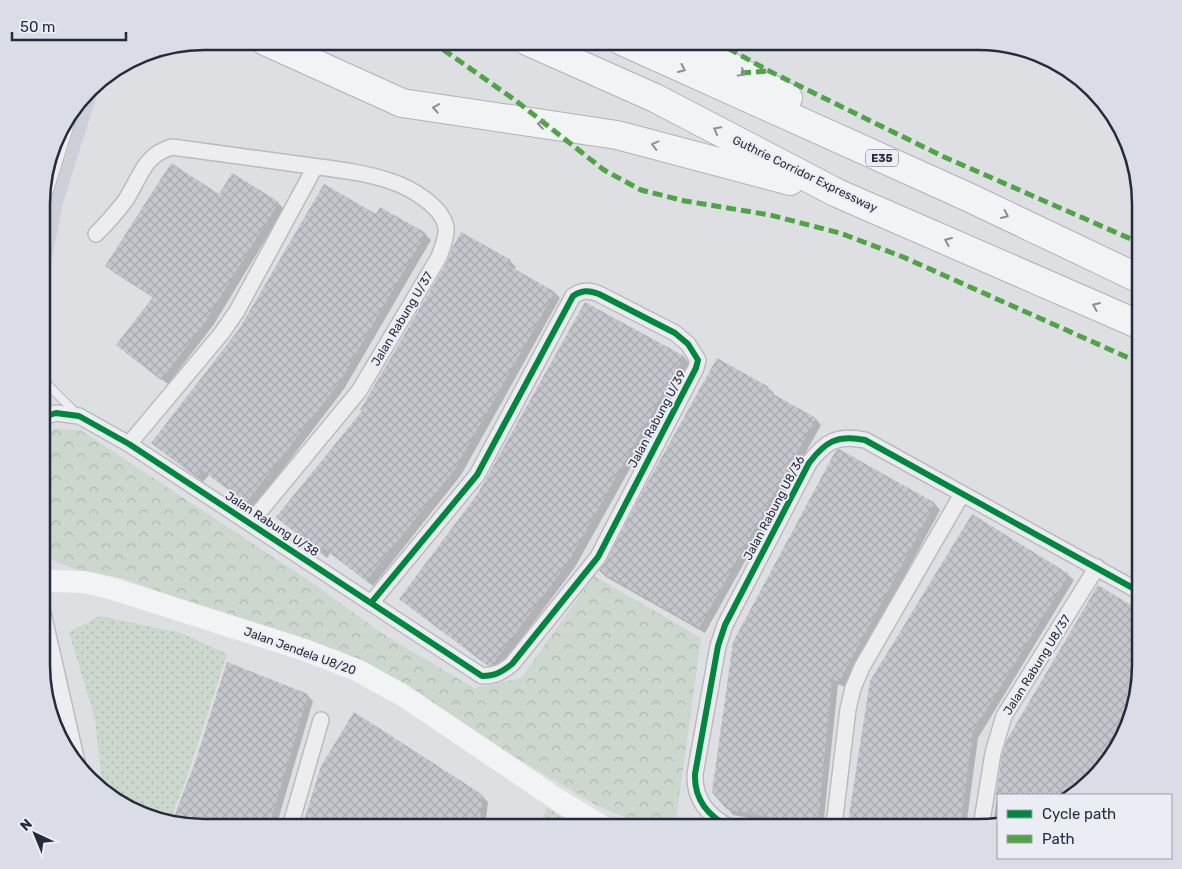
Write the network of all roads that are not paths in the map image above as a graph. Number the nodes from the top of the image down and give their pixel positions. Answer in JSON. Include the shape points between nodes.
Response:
{"nodes":[{"id":1,"x":285,"y":50,"type":"edge"},
{"id":2,"x":547,"y":50,"type":"edge"},
{"id":3,"x":642,"y":50,"type":"edge"},
{"id":4,"x":699,"y":50,"type":"edge"},
{"id":5,"x":66,"y":136,"type":"edge"},
{"id":6,"x":315,"y":167,"type":"junction"},
{"id":7,"x":51,"y":182,"type":"edge"},
{"id":8,"x":837,"y":193,"type":"junction"},
{"id":9,"x":968,"y":197,"type":"junction"},
{"id":10,"x":96,"y":234,"type":"dead end"},
{"id":11,"x":1132,"y":275,"type":"edge"},
{"id":12,"x":1132,"y":322,"type":"edge"},
{"id":13,"x":50,"y":387,"type":"edge"},
{"id":14,"x":50,"y":414,"type":"edge"},
{"id":15,"x":78,"y":416,"type":"junction"},
{"id":16,"x":129,"y":444,"type":"junction"},
{"id":17,"x":962,"y":494,"type":"junction"},
{"id":18,"x":250,"y":523,"type":"junction"},
{"id":19,"x":1097,"y":567,"type":"junction"},
{"id":20,"x":50,"y":579,"type":"edge"},
{"id":21,"x":1132,"y":587,"type":"edge"},
{"id":22,"x":371,"y":603,"type":"junction"},
{"id":23,"x":50,"y":644,"type":"edge"},
{"id":24,"x":482,"y":676,"type":"joint"},
{"id":25,"x":321,"y":720,"type":"dead end"},
{"id":26,"x":73,"y":746,"type":"edge"},
{"id":27,"x":293,"y":819,"type":"edge"},
{"id":28,"x":590,"y":819,"type":"edge"},
{"id":29,"x":718,"y":819,"type":"edge"},
{"id":30,"x":834,"y":819,"type":"edge"},
{"id":31,"x":982,"y":819,"type":"edge"}],
"edges":[{"from":8,"to":1,"type":"highway","one_way":true,"via":[[617,135],[402,103]]},
{"from":8,"to":2,"type":"highway","name":"Guthrie Corridor Expressway","one_way":true,"via":[[655,98]]},
{"from":3,"to":9,"type":"highway","number":"E35","one_way":true},
{"from":4,"to":9,"type":"highway","one_way":true},
{"from":5,"to":7,"type":"lane"},
{"from":6,"to":10,"type":"street","name":"Jalan Rabung U/37","via":[[172,147],[160,150],[144,168],[116,214]]},
{"from":6,"to":16,"type":"street","via":[[238,310]]},
{"from":6,"to":18,"type":"street","name":"Jalan Rabung U/37","via":[[390,181],[422,196],[442,217],[446,228],[444,242],[439,257],[359,391]]},
{"from":12,"to":8,"type":"highway","name":"Guthrie Corridor Expressway","one_way":true},
{"from":9,"to":11,"type":"highway","number":"E35","one_way":true},
{"from":13,"to":15,"type":"lane"},
{"from":14,"to":15,"type":"street","name":"Jalan Rabung U/38","via":[[56,412]]},
{"from":15,"to":16,"type":"street","name":"Jalan Rabung U/38"},
{"from":16,"to":18,"type":"street","name":"Jalan Rabung U/38"},
{"from":17,"to":19,"type":"street","name":"Jalan Rabung U8/36"},
{"from":17,"to":29,"type":"street","name":"Jalan Rabung U8/36","via":[[864,440],[851,437],[827,443],[808,464],[725,626],[718,646],[695,774],[695,788],[701,801]]},
{"from":17,"to":30,"type":"street","via":[[862,666],[853,688]]},
{"from":18,"to":22,"type":"street","name":"Jalan Rabung U/38"},
{"from":19,"to":21,"type":"street","name":"Jalan Rabung U8/36"},
{"from":19,"to":31,"type":"street","name":"Jalan Rabung U8/37","via":[[1004,716],[993,753]]},
{"from":20,"to":28,"type":"street","name":"Jalan Jendela U8/20","via":[[110,588],[302,649],[357,670],[404,696]]},
{"from":22,"to":24,"type":"street","name":"Jalan Rabung U/38"},
{"from":22,"to":24,"type":"street","name":"Jalan Rabung U/39","via":[[478,475],[572,296],[590,291],[675,333],[693,351],[698,360],[696,368],[598,557],[512,664],[498,674]]},
{"from":23,"to":26,"type":"street"},
{"from":25,"to":27,"type":"street"}]}
